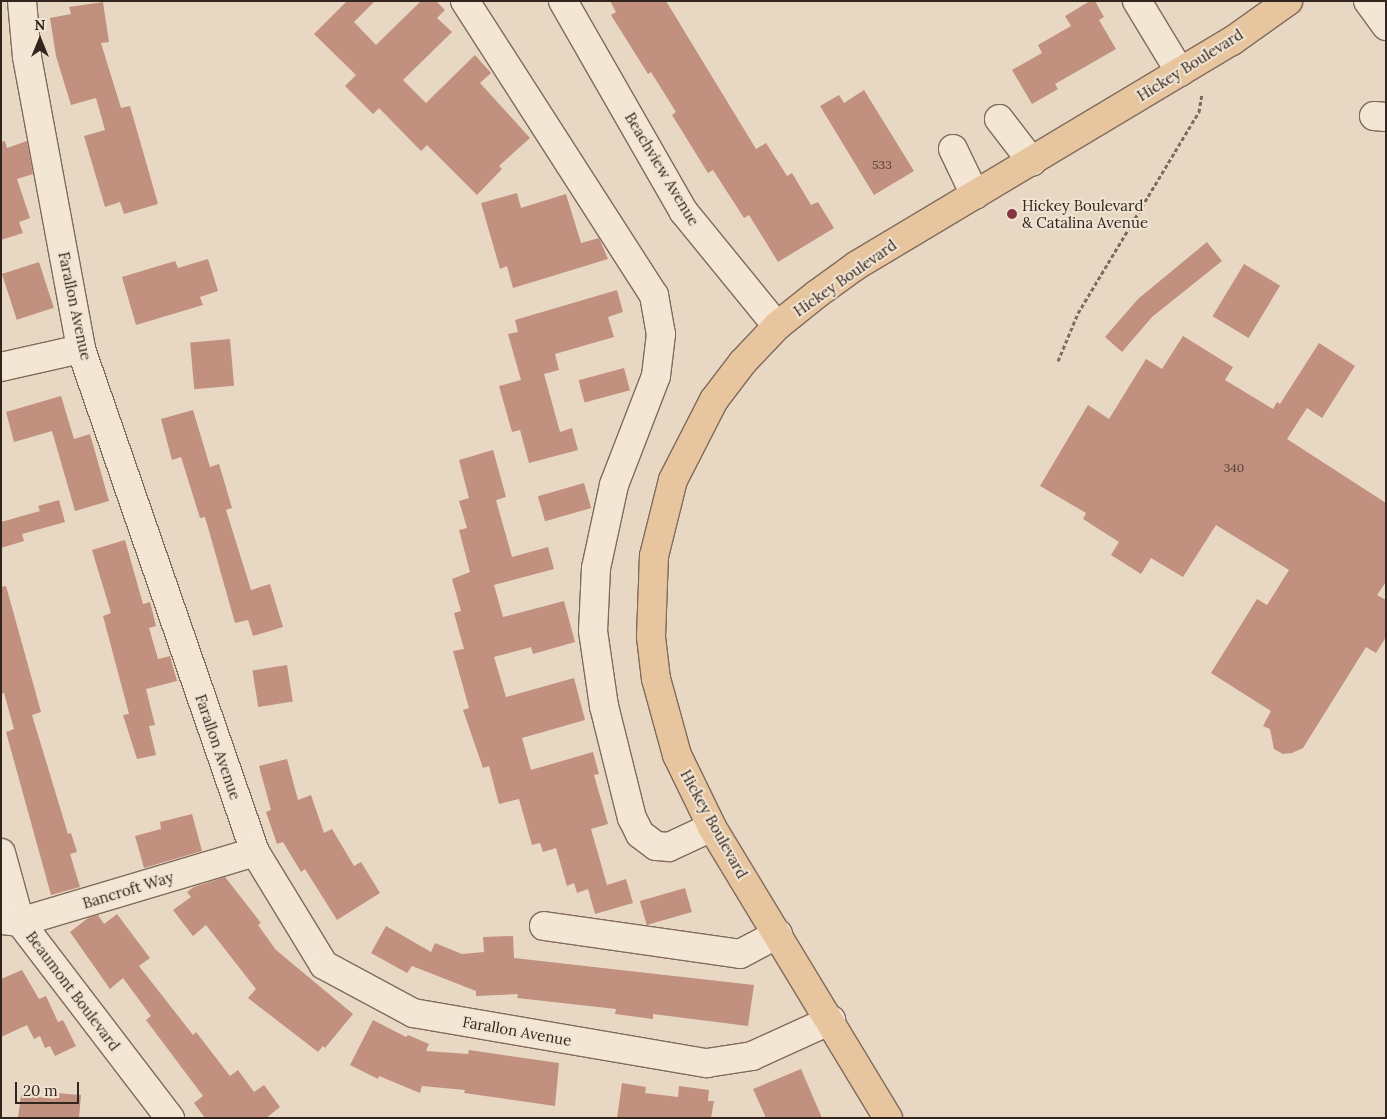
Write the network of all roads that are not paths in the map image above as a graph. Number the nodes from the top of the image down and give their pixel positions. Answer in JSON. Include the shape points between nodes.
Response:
{"nodes":[{"id":1,"x":22,"y":1,"type":"edge"},
{"id":2,"x":465,"y":1,"type":"edge"},
{"id":3,"x":563,"y":1,"type":"edge"},
{"id":4,"x":1137,"y":1,"type":"edge"},
{"id":5,"x":1288,"y":1,"type":"edge"},
{"id":6,"x":1368,"y":1,"type":"edge"},
{"id":7,"x":1386,"y":26,"type":"edge"},
{"id":8,"x":1180,"y":72,"type":"junction"},
{"id":9,"x":999,"y":119,"type":"dead end"},
{"id":10,"x":953,"y":149,"type":"dead end"},
{"id":11,"x":1032,"y":162,"type":"junction"},
{"id":12,"x":976,"y":194,"type":"junction"},
{"id":13,"x":777,"y":326,"type":"junction"},
{"id":14,"x":82,"y":349,"type":"junction"},
{"id":15,"x":1,"y":367,"type":"edge"},
{"id":16,"x":712,"y":827,"type":"junction"},
{"id":17,"x":255,"y":852,"type":"junction"},
{"id":18,"x":1,"y":853,"type":"edge"},
{"id":19,"x":11,"y":921,"type":"edge"},
{"id":20,"x":544,"y":926,"type":"dead end"},
{"id":21,"x":778,"y":934,"type":"junction"},
{"id":22,"x":830,"y":1020,"type":"junction"},
{"id":23,"x":170,"y":1118,"type":"edge"},
{"id":24,"x":888,"y":1118,"type":"edge"}],
"edges":[{"from":1,"to":14,"type":"street","name":"Farallon Avenue","via":[[27,57]]},
{"from":2,"to":16,"type":"street","via":[[654,295],[661,334],[656,376],[614,485],[596,568],[593,631],[604,706],[632,818],[640,834],[656,846],[669,847]]},
{"from":3,"to":13,"type":"street","name":"Beachview Avenue","via":[[684,212]]},
{"from":4,"to":8,"type":"street"},
{"from":5,"to":8,"type":"main road","name":"Hickey Boulevard","via":[[1232,41]]},
{"from":6,"to":7,"type":"street"},
{"from":8,"to":11,"type":"main road","name":"Hickey Boulevard"},
{"from":9,"to":11,"type":"street"},
{"from":10,"to":12,"type":"street"},
{"from":11,"to":12,"type":"main road","name":"Hickey Boulevard"},
{"from":12,"to":13,"type":"main road","name":"Hickey Boulevard","via":[[857,265]]},
{"from":13,"to":16,"type":"main road","name":"Hickey Boulevard","via":[[725,385],[692,440],[662,517],[654,556],[650,637],[656,679],[677,755]]},
{"from":14,"to":15,"type":"street"},
{"from":14,"to":17,"type":"street","name":"Farallon Avenue"},
{"from":16,"to":21,"type":"main road","name":"Hickey Boulevard"},
{"from":17,"to":19,"type":"street","name":"Bancroft Way"},
{"from":17,"to":22,"type":"street","name":"Farallon Avenue","via":[[324,965],[413,1012],[707,1063],[752,1056]]},
{"from":18,"to":19,"type":"street","name":"Beaumont Boulevard"},
{"from":19,"to":23,"type":"street","name":"Beaumont Boulevard"},
{"from":20,"to":21,"type":"street","via":[[740,954]]},
{"from":21,"to":22,"type":"main road","name":"Hickey Boulevard"},
{"from":22,"to":24,"type":"main road","name":"Hickey Boulevard"}]}
